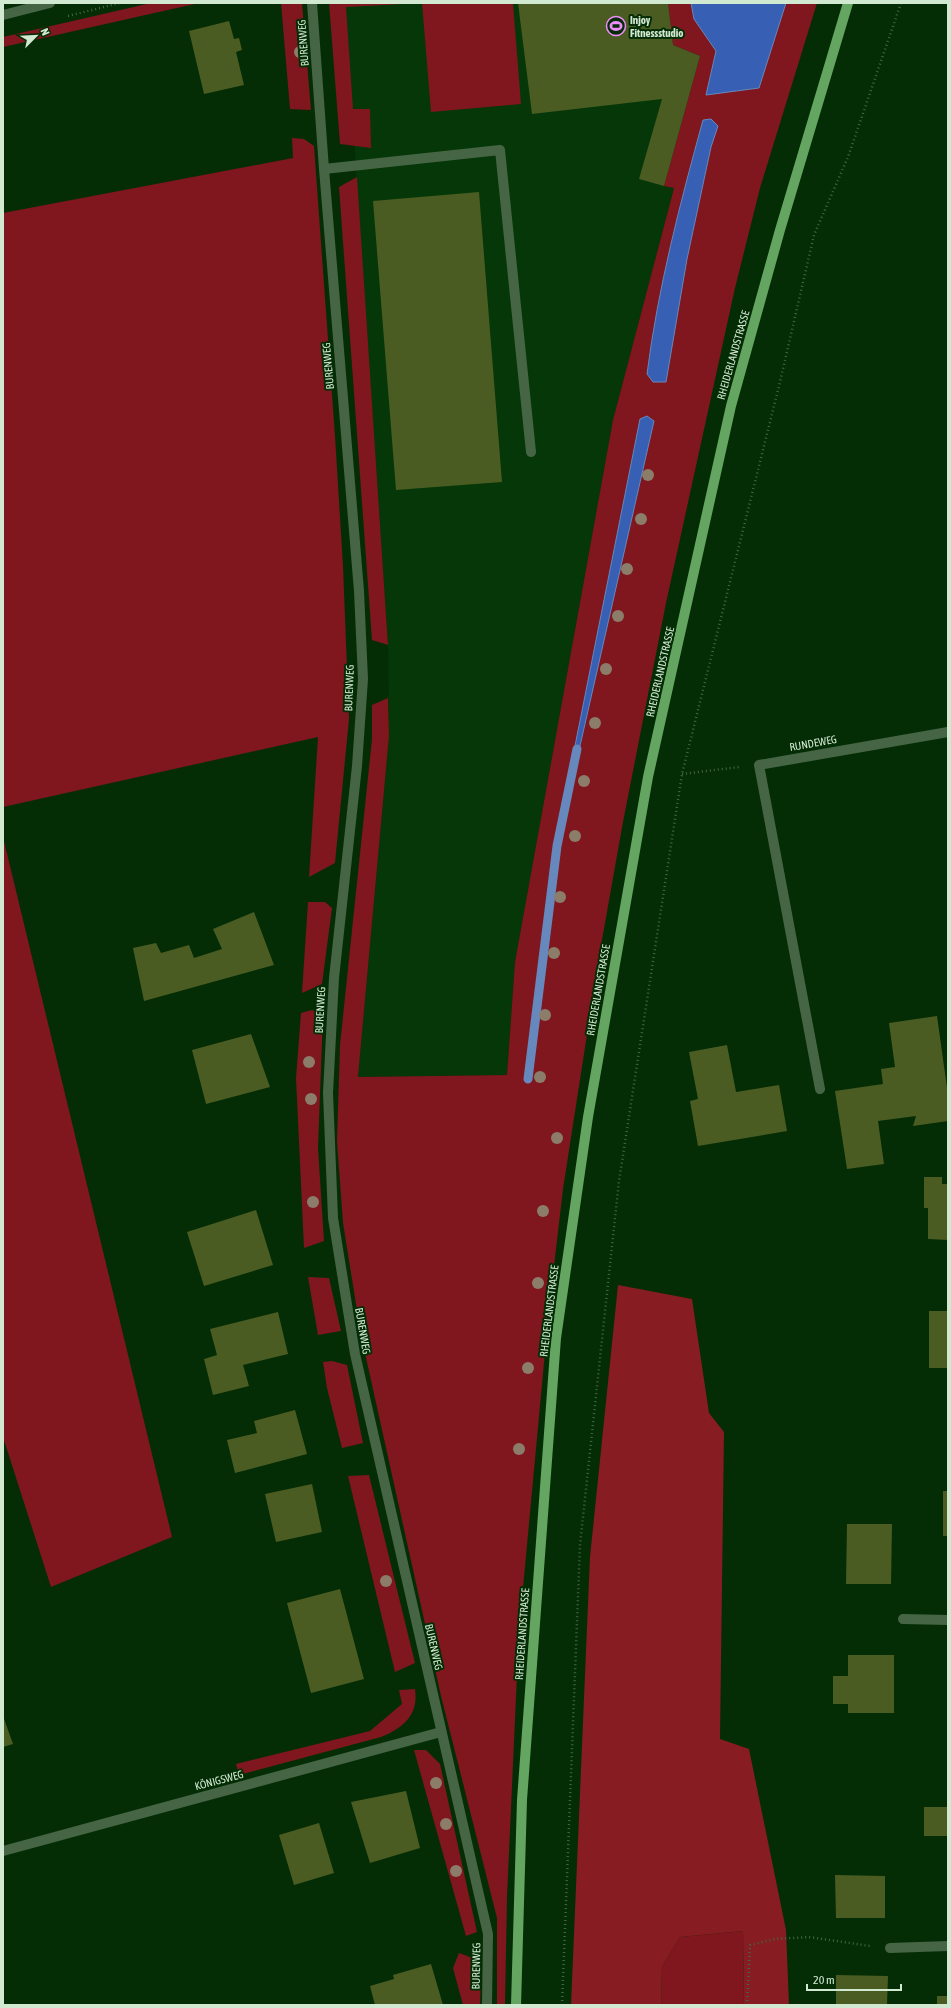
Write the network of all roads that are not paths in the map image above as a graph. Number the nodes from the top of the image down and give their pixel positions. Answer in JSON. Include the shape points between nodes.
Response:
{"nodes":[{"id":1,"x":50,"y":3,"type":"edge"},
{"id":2,"x":312,"y":3,"type":"edge"},
{"id":3,"x":848,"y":3,"type":"edge"},
{"id":4,"x":3,"y":15,"type":"edge"},
{"id":5,"x":324,"y":169,"type":"junction"},
{"id":6,"x":530,"y":452,"type":"dead end"},
{"id":7,"x":948,"y":732,"type":"edge"},
{"id":8,"x":820,"y":1089,"type":"dead end"},
{"id":9,"x":903,"y":1619,"type":"dead end"},
{"id":10,"x":948,"y":1620,"type":"edge"},
{"id":11,"x":441,"y":1732,"type":"junction"},
{"id":12,"x":3,"y":1851,"type":"edge"},
{"id":13,"x":948,"y":1946,"type":"edge"},
{"id":14,"x":890,"y":1948,"type":"road end"},
{"id":15,"x":487,"y":2005,"type":"edge"},
{"id":16,"x":516,"y":2005,"type":"edge"}],
"edges":[{"from":1,"to":4,"type":"street"},
{"from":2,"to":5,"type":"street","name":"BURENWEG"},
{"from":3,"to":16,"type":"main road","name":"RHEIDERLANDSTRASSE","via":[[782,223],[731,406],[648,777],[588,1117],[555,1354],[522,1800]]},
{"from":5,"to":6,"type":"street","via":[[500,150]]},
{"from":5,"to":11,"type":"street","name":"BURENWEG","via":[[359,591],[363,679],[357,766],[334,978],[328,1093],[333,1218],[355,1354]]},
{"from":7,"to":8,"type":"street","name":"RUNDEWEG","via":[[759,765]]},
{"from":9,"to":10,"type":"street"},
{"from":11,"to":12,"type":"street","name":"KÖNIGSWEG"},
{"from":11,"to":15,"type":"street","name":"BURENWEG","via":[[488,1934]]},
{"from":13,"to":14,"type":"street"}]}
